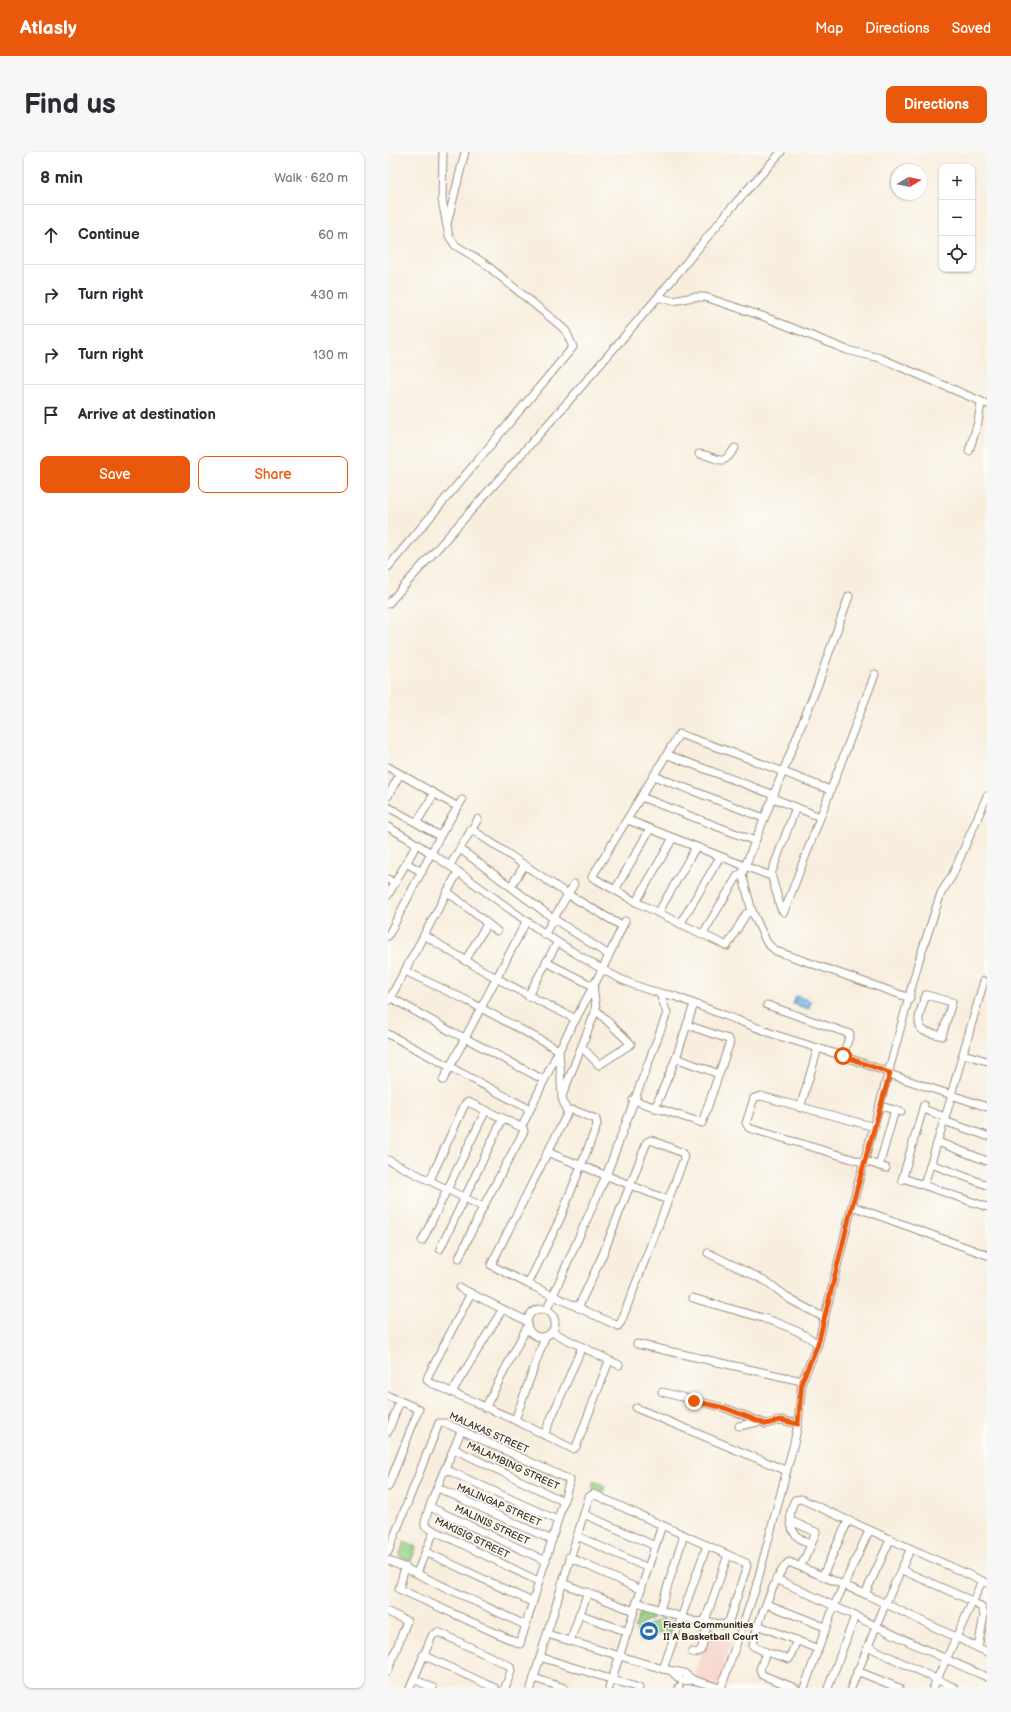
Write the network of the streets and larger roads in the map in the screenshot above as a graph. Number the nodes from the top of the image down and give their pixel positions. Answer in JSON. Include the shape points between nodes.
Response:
{"nodes":[{"id":1,"x":443,"y":152,"type":"edge"},
{"id":2,"x":465,"y":152,"type":"edge"},
{"id":3,"x":781,"y":152,"type":"edge"},
{"id":4,"x":447,"y":224,"type":"junction"},
{"id":5,"x":658,"y":297,"type":"junction"},
{"id":6,"x":984,"y":404,"type":"edge"},
{"id":7,"x":736,"y":448,"type":"dead end"},
{"id":8,"x":969,"y":451,"type":"dead end"},
{"id":9,"x":699,"y":454,"type":"dead end"},
{"id":10,"x":388,"y":566,"type":"edge"},
{"id":11,"x":849,"y":596,"type":"dead end"},
{"id":12,"x":388,"y":604,"type":"edge"},
{"id":13,"x":874,"y":674,"type":"dead end"},
{"id":14,"x":668,"y":755,"type":"junction"},
{"id":15,"x":388,"y":768,"type":"edge"},
{"id":16,"x":783,"y":772,"type":"junction"},
{"id":17,"x":400,"y":774,"type":"junction"},
{"id":18,"x":654,"y":776,"type":"junction"},
{"id":19,"x":830,"y":790,"type":"junction"},
{"id":20,"x":434,"y":794,"type":"junction"},
{"id":21,"x":388,"y":796,"type":"edge"},
{"id":22,"x":773,"y":796,"type":"junction"},
{"id":23,"x":641,"y":797,"type":"junction"},
{"id":24,"x":986,"y":799,"type":"edge"},
{"id":25,"x":462,"y":800,"type":"dead end"},
{"id":26,"x":458,"y":807,"type":"junction"},
{"id":27,"x":796,"y":807,"type":"junction"},
{"id":28,"x":388,"y":808,"type":"edge"},
{"id":29,"x":820,"y":817,"type":"junction"},
{"id":30,"x":764,"y":818,"type":"junction"},
{"id":31,"x":478,"y":819,"type":"dead end"},
{"id":32,"x":628,"y":820,"type":"junction"},
{"id":33,"x":417,"y":822,"type":"junction"},
{"id":34,"x":471,"y":829,"type":"junction"},
{"id":35,"x":650,"y":829,"type":"junction"},
{"id":36,"x":389,"y":830,"type":"edge"},
{"id":37,"x":440,"y":836,"type":"junction"},
{"id":38,"x":673,"y":838,"type":"junction"},
{"id":39,"x":755,"y":841,"type":"junction"},
{"id":40,"x":417,"y":844,"type":"junction"},
{"id":41,"x":696,"y":847,"type":"junction"},
{"id":42,"x":460,"y":849,"type":"junction"},
{"id":43,"x":431,"y":853,"type":"junction"},
{"id":44,"x":720,"y":857,"type":"junction"},
{"id":45,"x":406,"y":863,"type":"junction"},
{"id":46,"x":450,"y":865,"type":"junction"},
{"id":47,"x":524,"y":866,"type":"junction"},
{"id":48,"x":745,"y":866,"type":"junction"},
{"id":49,"x":422,"y":872,"type":"junction"},
{"id":50,"x":458,"y":872,"type":"junction"},
{"id":51,"x":742,"y":874,"type":"junction"},
{"id":52,"x":771,"y":874,"type":"junction"},
{"id":53,"x":388,"y":879,"type":"edge"},
{"id":54,"x":395,"y":884,"type":"junction"},
{"id":55,"x":574,"y":884,"type":"dead end"},
{"id":56,"x":511,"y":886,"type":"junction"},
{"id":57,"x":615,"y":890,"type":"junction"},
{"id":58,"x":448,"y":892,"type":"junction"},
{"id":59,"x":388,"y":895,"type":"edge"},
{"id":60,"x":569,"y":895,"type":"junction"},
{"id":61,"x":636,"y":902,"type":"junction"},
{"id":62,"x":752,"y":910,"type":"junction"},
{"id":63,"x":658,"y":913,"type":"junction"},
{"id":64,"x":554,"y":919,"type":"junction"},
{"id":65,"x":526,"y":922,"type":"junction"},
{"id":66,"x":486,"y":924,"type":"junction"},
{"id":67,"x":680,"y":924,"type":"junction"},
{"id":68,"x":497,"y":931,"type":"dead end"},
{"id":69,"x":702,"y":934,"type":"junction"},
{"id":70,"x":424,"y":935,"type":"junction"},
{"id":71,"x":544,"y":935,"type":"junction"},
{"id":72,"x":388,"y":936,"type":"edge"},
{"id":73,"x":557,"y":943,"type":"junction"},
{"id":74,"x":609,"y":955,"type":"junction"},
{"id":75,"x":465,"y":960,"type":"junction"},
{"id":76,"x":546,"y":962,"type":"junction"},
{"id":77,"x":602,"y":970,"type":"junction"},
{"id":78,"x":405,"y":971,"type":"junction"},
{"id":79,"x":497,"y":978,"type":"junction"},
{"id":80,"x":985,"y":983,"type":"edge"},
{"id":81,"x":593,"y":986,"type":"junction"},
{"id":82,"x":660,"y":994,"type":"junction"},
{"id":83,"x":528,"y":996,"type":"junction"},
{"id":84,"x":910,"y":998,"type":"junction"},
{"id":85,"x":389,"y":999,"type":"edge"},
{"id":86,"x":694,"y":1004,"type":"junction"},
{"id":87,"x":768,"y":1005,"type":"dead end"},
{"id":88,"x":481,"y":1008,"type":"junction"},
{"id":89,"x":596,"y":1010,"type":"junction"},
{"id":90,"x":576,"y":1019,"type":"junction"},
{"id":91,"x":687,"y":1024,"type":"junction"},
{"id":92,"x":388,"y":1034,"type":"edge"},
{"id":93,"x":942,"y":1036,"type":"joint"},
{"id":94,"x":465,"y":1038,"type":"junction"},
{"id":95,"x":582,"y":1047,"type":"junction"},
{"id":96,"x":818,"y":1048,"type":"junction"},
{"id":97,"x":559,"y":1050,"type":"junction"},
{"id":98,"x":963,"y":1054,"type":"junction"},
{"id":99,"x":843,"y":1056,"type":"junction"},
{"id":100,"x":676,"y":1058,"type":"junction"},
{"id":101,"x":986,"y":1059,"type":"edge"},
{"id":102,"x":450,"y":1066,"type":"junction"},
{"id":103,"x":719,"y":1074,"type":"junction"},
{"id":104,"x":889,"y":1074,"type":"junction"},
{"id":105,"x":443,"y":1080,"type":"dead end"},
{"id":106,"x":544,"y":1080,"type":"junction"},
{"id":107,"x":952,"y":1095,"type":"junction"},
{"id":108,"x":562,"y":1098,"type":"junction"},
{"id":109,"x":633,"y":1100,"type":"junction"},
{"id":110,"x":881,"y":1106,"type":"junction"},
{"id":111,"x":987,"y":1107,"type":"edge"},
{"id":112,"x":655,"y":1108,"type":"junction"},
{"id":113,"x":800,"y":1108,"type":"junction"},
{"id":114,"x":529,"y":1109,"type":"junction"},
{"id":115,"x":486,"y":1110,"type":"junction"},
{"id":116,"x":567,"y":1112,"type":"junction"},
{"id":117,"x":503,"y":1118,"type":"junction"},
{"id":118,"x":945,"y":1119,"type":"junction"},
{"id":119,"x":524,"y":1122,"type":"dead end"},
{"id":120,"x":875,"y":1127,"type":"junction"},
{"id":121,"x":987,"y":1136,"type":"edge"},
{"id":122,"x":938,"y":1142,"type":"junction"},
{"id":123,"x":547,"y":1152,"type":"junction"},
{"id":124,"x":388,"y":1160,"type":"edge"},
{"id":125,"x":987,"y":1161,"type":"edge"},
{"id":126,"x":865,"y":1162,"type":"junction"},
{"id":127,"x":931,"y":1164,"type":"junction"},
{"id":128,"x":581,"y":1166,"type":"junction"},
{"id":129,"x":879,"y":1166,"type":"junction"},
{"id":130,"x":886,"y":1168,"type":"dead end"},
{"id":131,"x":606,"y":1176,"type":"junction"},
{"id":132,"x":430,"y":1180,"type":"junction"},
{"id":133,"x":629,"y":1185,"type":"junction"},
{"id":134,"x":924,"y":1185,"type":"junction"},
{"id":135,"x":987,"y":1185,"type":"edge"},
{"id":136,"x":447,"y":1189,"type":"junction"},
{"id":137,"x":465,"y":1198,"type":"junction"},
{"id":138,"x":668,"y":1200,"type":"junction"},
{"id":139,"x":852,"y":1206,"type":"junction"},
{"id":140,"x":482,"y":1207,"type":"junction"},
{"id":141,"x":987,"y":1207,"type":"edge"},
{"id":142,"x":422,"y":1241,"type":"dead end"},
{"id":143,"x":440,"y":1250,"type":"dead end"},
{"id":144,"x":708,"y":1253,"type":"dead end"},
{"id":145,"x":987,"y":1255,"type":"edge"},
{"id":146,"x":459,"y":1258,"type":"dead end"},
{"id":147,"x":528,"y":1284,"type":"junction"},
{"id":148,"x":460,"y":1288,"type":"dead end"},
{"id":149,"x":470,"y":1293,"type":"junction"},
{"id":150,"x":553,"y":1295,"type":"junction"},
{"id":151,"x":693,"y":1298,"type":"dead end"},
{"id":152,"x":578,"y":1308,"type":"junction"},
{"id":153,"x":546,"y":1309,"type":"junction"},
{"id":154,"x":502,"y":1310,"type":"junction"},
{"id":155,"x":825,"y":1318,"type":"junction"},
{"id":156,"x":527,"y":1324,"type":"junction"},
{"id":157,"x":552,"y":1332,"type":"junction"},
{"id":158,"x":544,"y":1336,"type":"junction"},
{"id":159,"x":637,"y":1344,"type":"dead end"},
{"id":160,"x":818,"y":1344,"type":"junction"},
{"id":161,"x":582,"y":1348,"type":"junction"},
{"id":162,"x":609,"y":1361,"type":"junction"},
{"id":163,"x":619,"y":1366,"type":"dead end"},
{"id":164,"x":802,"y":1381,"type":"junction"},
{"id":165,"x":452,"y":1392,"type":"junction"},
{"id":166,"x":662,"y":1392,"type":"dead end"},
{"id":167,"x":388,"y":1396,"type":"edge"},
{"id":168,"x":400,"y":1401,"type":"junction"},
{"id":169,"x":485,"y":1408,"type":"junction"},
{"id":170,"x":636,"y":1408,"type":"dead end"},
{"id":171,"x":515,"y":1420,"type":"junction"},
{"id":172,"x":758,"y":1422,"type":"junction"},
{"id":173,"x":798,"y":1424,"type":"junction"},
{"id":174,"x":739,"y":1426,"type":"dead end"},
{"id":175,"x":461,"y":1431,"type":"junction"},
{"id":176,"x":388,"y":1432,"type":"edge"},
{"id":177,"x":544,"y":1435,"type":"junction"},
{"id":178,"x":454,"y":1449,"type":"junction"},
{"id":179,"x":445,"y":1469,"type":"junction"},
{"id":180,"x":786,"y":1470,"type":"junction"},
{"id":181,"x":388,"y":1487,"type":"edge"},
{"id":182,"x":438,"y":1488,"type":"junction"},
{"id":183,"x":563,"y":1501,"type":"junction"},
{"id":184,"x":430,"y":1506,"type":"junction"},
{"id":185,"x":584,"y":1514,"type":"junction"},
{"id":186,"x":557,"y":1520,"type":"junction"},
{"id":187,"x":791,"y":1521,"type":"junction"},
{"id":188,"x":848,"y":1521,"type":"junction"},
{"id":189,"x":662,"y":1525,"type":"junction"},
{"id":190,"x":869,"y":1531,"type":"junction"},
{"id":191,"x":434,"y":1532,"type":"junction"},
{"id":192,"x":684,"y":1535,"type":"junction"},
{"id":193,"x":577,"y":1536,"type":"junction"},
{"id":194,"x":552,"y":1540,"type":"junction"},
{"id":195,"x":890,"y":1540,"type":"junction"},
{"id":196,"x":707,"y":1545,"type":"junction"},
{"id":197,"x":811,"y":1545,"type":"junction"},
{"id":198,"x":655,"y":1546,"type":"junction"},
{"id":199,"x":910,"y":1550,"type":"junction"},
{"id":200,"x":388,"y":1552,"type":"edge"},
{"id":201,"x":426,"y":1552,"type":"junction"},
{"id":202,"x":728,"y":1555,"type":"junction"},
{"id":203,"x":569,"y":1557,"type":"junction"},
{"id":204,"x":388,"y":1560,"type":"edge"},
{"id":205,"x":546,"y":1561,"type":"junction"},
{"id":206,"x":801,"y":1566,"type":"junction"},
{"id":207,"x":405,"y":1568,"type":"junction"},
{"id":208,"x":648,"y":1568,"type":"junction"},
{"id":209,"x":902,"y":1570,"type":"junction"},
{"id":210,"x":417,"y":1573,"type":"junction"},
{"id":211,"x":823,"y":1575,"type":"junction"},
{"id":212,"x":776,"y":1579,"type":"junction"},
{"id":213,"x":538,"y":1581,"type":"junction"},
{"id":214,"x":984,"y":1582,"type":"edge"},
{"id":215,"x":562,"y":1583,"type":"junction"},
{"id":216,"x":843,"y":1585,"type":"junction"},
{"id":217,"x":641,"y":1590,"type":"junction"},
{"id":218,"x":588,"y":1592,"type":"junction"},
{"id":219,"x":865,"y":1594,"type":"junction"},
{"id":220,"x":972,"y":1601,"type":"junction"},
{"id":221,"x":532,"y":1602,"type":"junction"},
{"id":222,"x":637,"y":1602,"type":"junction"},
{"id":223,"x":767,"y":1604,"type":"junction"},
{"id":224,"x":885,"y":1604,"type":"junction"},
{"id":225,"x":834,"y":1606,"type":"junction"},
{"id":226,"x":660,"y":1610,"type":"junction"},
{"id":227,"x":634,"y":1611,"type":"junction"},
{"id":228,"x":388,"y":1612,"type":"edge"},
{"id":229,"x":580,"y":1614,"type":"junction"},
{"id":230,"x":854,"y":1616,"type":"junction"},
{"id":231,"x":682,"y":1618,"type":"junction"},
{"id":232,"x":706,"y":1622,"type":"junction"},
{"id":233,"x":525,"y":1625,"type":"junction"},
{"id":234,"x":877,"y":1625,"type":"junction"},
{"id":235,"x":760,"y":1626,"type":"junction"},
{"id":236,"x":825,"y":1628,"type":"junction"},
{"id":237,"x":628,"y":1632,"type":"junction"},
{"id":238,"x":547,"y":1634,"type":"junction"},
{"id":239,"x":955,"y":1638,"type":"junction"},
{"id":240,"x":796,"y":1640,"type":"junction"},
{"id":241,"x":570,"y":1641,"type":"junction"},
{"id":242,"x":869,"y":1647,"type":"junction"},
{"id":243,"x":978,"y":1648,"type":"junction"},
{"id":244,"x":818,"y":1649,"type":"junction"},
{"id":245,"x":692,"y":1652,"type":"dead end"},
{"id":246,"x":766,"y":1652,"type":"junction"},
{"id":247,"x":987,"y":1652,"type":"edge"},
{"id":248,"x":423,"y":1655,"type":"junction"},
{"id":249,"x":620,"y":1656,"type":"junction"},
{"id":250,"x":540,"y":1657,"type":"junction"},
{"id":251,"x":946,"y":1660,"type":"junction"},
{"id":252,"x":663,"y":1669,"type":"junction"},
{"id":253,"x":388,"y":1671,"type":"edge"},
{"id":254,"x":857,"y":1671,"type":"junction"},
{"id":255,"x":987,"y":1677,"type":"edge"},
{"id":256,"x":534,"y":1678,"type":"junction"},
{"id":257,"x":414,"y":1679,"type":"junction"},
{"id":258,"x":612,"y":1679,"type":"junction"},
{"id":259,"x":937,"y":1681,"type":"junction"},
{"id":260,"x":881,"y":1685,"type":"edge"},
{"id":261,"x":410,"y":1688,"type":"edge"},
{"id":262,"x":433,"y":1688,"type":"edge"},
{"id":263,"x":495,"y":1688,"type":"edge"},
{"id":264,"x":505,"y":1688,"type":"edge"},
{"id":265,"x":531,"y":1688,"type":"edge"},
{"id":266,"x":564,"y":1688,"type":"edge"},
{"id":267,"x":609,"y":1688,"type":"edge"},
{"id":268,"x":639,"y":1688,"type":"edge"},
{"id":269,"x":720,"y":1688,"type":"edge"},
{"id":270,"x":795,"y":1688,"type":"edge"},
{"id":271,"x":805,"y":1688,"type":"edge"},
{"id":272,"x":828,"y":1688,"type":"edge"},
{"id":273,"x":851,"y":1688,"type":"edge"},
{"id":274,"x":899,"y":1688,"type":"edge"},
{"id":275,"x":934,"y":1688,"type":"edge"},
{"id":276,"x":955,"y":1688,"type":"edge"}],
"edges":[{"from":1,"to":4,"type":"street","via":[[442,200]]},
{"from":2,"to":4,"type":"street"},
{"from":3,"to":5,"type":"street"},
{"from":4,"to":10,"type":"street","via":[[449,236],[455,245],[484,263],[556,322],[566,331],[574,347]]},
{"from":5,"to":6,"type":"street","via":[[673,301],[705,297],[759,315],[847,350],[880,358]]},
{"from":5,"to":12,"type":"street"},
{"from":6,"to":8,"type":"street"},
{"from":7,"to":9,"type":"street","via":[[722,461]]},
{"from":11,"to":16,"type":"street"},
{"from":13,"to":19,"type":"street"},
{"from":14,"to":16,"type":"street","via":[[679,734]]},
{"from":14,"to":18,"type":"street"},
{"from":14,"to":22,"type":"street"},
{"from":15,"to":17,"type":"street"},
{"from":16,"to":19,"type":"street"},
{"from":16,"to":22,"type":"street"},
{"from":17,"to":20,"type":"street"},
{"from":17,"to":21,"type":"street"},
{"from":18,"to":23,"type":"street"},
{"from":18,"to":30,"type":"street"},
{"from":19,"to":29,"type":"street"},
{"from":20,"to":26,"type":"street"},
{"from":20,"to":33,"type":"street"},
{"from":22,"to":27,"type":"street"},
{"from":22,"to":30,"type":"street"},
{"from":23,"to":32,"type":"street"},
{"from":23,"to":39,"type":"street"},
{"from":24,"to":84,"type":"street","via":[[952,876],[938,900]]},
{"from":25,"to":26,"type":"street"},
{"from":26,"to":37,"type":"street"},
{"from":27,"to":29,"type":"street"},
{"from":27,"to":52,"type":"street"},
{"from":28,"to":33,"type":"street"},
{"from":29,"to":52,"type":"street","via":[[784,912]]},
{"from":30,"to":39,"type":"street"},
{"from":31,"to":34,"type":"street"},
{"from":32,"to":35,"type":"street"},
{"from":32,"to":57,"type":"street","via":[[592,877]]},
{"from":33,"to":37,"type":"street"},
{"from":34,"to":42,"type":"street"},
{"from":34,"to":47,"type":"street"},
{"from":35,"to":38,"type":"street"},
{"from":35,"to":57,"type":"street"},
{"from":36,"to":40,"type":"street"},
{"from":37,"to":43,"type":"street"},
{"from":38,"to":41,"type":"street"},
{"from":38,"to":61,"type":"street"},
{"from":39,"to":48,"type":"street"},
{"from":40,"to":43,"type":"street"},
{"from":40,"to":45,"type":"street"},
{"from":41,"to":44,"type":"street"},
{"from":41,"to":63,"type":"street"},
{"from":42,"to":46,"type":"street"},
{"from":42,"to":56,"type":"street"},
{"from":43,"to":46,"type":"street"},
{"from":43,"to":49,"type":"street"},
{"from":44,"to":48,"type":"street"},
{"from":44,"to":67,"type":"street"},
{"from":45,"to":49,"type":"street"},
{"from":45,"to":54,"type":"street"},
{"from":46,"to":50,"type":"street"},
{"from":47,"to":56,"type":"street"},
{"from":47,"to":60,"type":"street"},
{"from":48,"to":51,"type":"street"},
{"from":48,"to":52,"type":"street"},
{"from":49,"to":72,"type":"street"},
{"from":50,"to":58,"type":"street"},
{"from":50,"to":65,"type":"street"},
{"from":51,"to":62,"type":"street"},
{"from":51,"to":69,"type":"street","via":[[738,876]]},
{"from":53,"to":54,"type":"street"},
{"from":54,"to":59,"type":"street"},
{"from":55,"to":60,"type":"street"},
{"from":56,"to":64,"type":"street"},
{"from":57,"to":61,"type":"street"},
{"from":58,"to":66,"type":"street"},
{"from":58,"to":70,"type":"street"},
{"from":60,"to":64,"type":"street"},
{"from":60,"to":74,"type":"street","via":[[624,923]]},
{"from":61,"to":63,"type":"street"},
{"from":62,"to":69,"type":"street","via":[[746,914],[727,946]]},
{"from":62,"to":84,"type":"street","via":[[767,943],[776,950]]},
{"from":63,"to":67,"type":"street"},
{"from":64,"to":71,"type":"street"},
{"from":64,"to":74,"type":"street"},
{"from":65,"to":71,"type":"street"},
{"from":65,"to":79,"type":"street"},
{"from":66,"to":68,"type":"street"},
{"from":66,"to":75,"type":"street"},
{"from":67,"to":69,"type":"street"},
{"from":70,"to":75,"type":"street"},
{"from":70,"to":78,"type":"street"},
{"from":71,"to":73,"type":"street"},
{"from":73,"to":76,"type":"street"},
{"from":73,"to":77,"type":"street"},
{"from":74,"to":77,"type":"street"},
{"from":75,"to":79,"type":"street"},
{"from":76,"to":81,"type":"street"},
{"from":76,"to":83,"type":"street"},
{"from":77,"to":81,"type":"street"},
{"from":77,"to":82,"type":"street","via":[[623,981]]},
{"from":78,"to":85,"type":"street"},
{"from":78,"to":88,"type":"street"},
{"from":79,"to":83,"type":"street"},
{"from":79,"to":88,"type":"street"},
{"from":80,"to":98,"type":"street"},
{"from":81,"to":89,"type":"street"},
{"from":81,"to":90,"type":"street"},
{"from":82,"to":86,"type":"street","via":[[674,996]]},
{"from":82,"to":109,"type":"street","via":[[667,1013]]},
{"from":83,"to":90,"type":"street"},
{"from":84,"to":104,"type":"street"},
{"from":85,"to":94,"type":"street"},
{"from":86,"to":91,"type":"street"},
{"from":86,"to":96,"type":"street"},
{"from":87,"to":99,"type":"street","via":[[850,1034]]},
{"from":88,"to":94,"type":"street"},
{"from":88,"to":97,"type":"street"},
{"from":89,"to":95,"type":"street"},
{"from":89,"to":95,"type":"street","via":[[631,1044],[599,1065]]},
{"from":90,"to":97,"type":"street"},
{"from":91,"to":100,"type":"street"},
{"from":91,"to":103,"type":"street","via":[[730,1042]]},
{"from":92,"to":102,"type":"street"},
{"from":93,"to":93,"type":"street","via":[[952,1002],[926,995],[919,1019],[920,1026]]},
{"from":94,"to":102,"type":"street"},
{"from":94,"to":106,"type":"street"},
{"from":95,"to":108,"type":"street"},
{"from":96,"to":99,"type":"street"},
{"from":96,"to":113,"type":"street"},
{"from":97,"to":106,"type":"street"},
{"from":97,"to":108,"type":"street"},
{"from":98,"to":101,"type":"street"},
{"from":98,"to":107,"type":"street"},
{"from":99,"to":104,"type":"street"},
{"from":100,"to":103,"type":"street"},
{"from":100,"to":112,"type":"street"},
{"from":102,"to":105,"type":"street"},
{"from":102,"to":114,"type":"street"},
{"from":103,"to":112,"type":"street","via":[[702,1123]]},
{"from":104,"to":107,"type":"street"},
{"from":104,"to":110,"type":"street"},
{"from":106,"to":114,"type":"street"},
{"from":107,"to":111,"type":"street"},
{"from":107,"to":118,"type":"street"},
{"from":108,"to":116,"type":"street"},
{"from":109,"to":112,"type":"street"},
{"from":109,"to":131,"type":"street"},
{"from":110,"to":120,"type":"street"},
{"from":110,"to":129,"type":"street","via":[[898,1111]]},
{"from":113,"to":120,"type":"street"},
{"from":113,"to":126,"type":"street","via":[[757,1096],[754,1098],[746,1126]]},
{"from":114,"to":119,"type":"street"},
{"from":115,"to":117,"type":"street"},
{"from":115,"to":132,"type":"street","via":[[471,1102],[465,1104]]},
{"from":115,"to":136,"type":"street"},
{"from":116,"to":123,"type":"street"},
{"from":116,"to":128,"type":"street","via":[[573,1110],[596,1119],[597,1122]]},
{"from":117,"to":137,"type":"street"},
{"from":117,"to":140,"type":"street","via":[[523,1128],[524,1131]]},
{"from":118,"to":121,"type":"street"},
{"from":118,"to":122,"type":"street"},
{"from":118,"to":134,"type":"street","via":[[923,1107],[903,1179]]},
{"from":120,"to":126,"type":"street"},
{"from":122,"to":125,"type":"street"},
{"from":122,"to":127,"type":"street"},
{"from":123,"to":128,"type":"street"},
{"from":123,"to":147,"type":"street","via":[[491,1262],[492,1266]]},
{"from":124,"to":132,"type":"street"},
{"from":126,"to":129,"type":"street"},
{"from":126,"to":139,"type":"street"},
{"from":127,"to":134,"type":"street"},
{"from":127,"to":135,"type":"street"},
{"from":128,"to":131,"type":"street"},
{"from":128,"to":147,"type":"street","via":[[560,1219]]},
{"from":129,"to":130,"type":"street"},
{"from":131,"to":133,"type":"street"},
{"from":131,"to":150,"type":"street"},
{"from":132,"to":136,"type":"street"},
{"from":133,"to":138,"type":"street"},
{"from":133,"to":138,"type":"street","via":[[645,1146],[651,1140],[684,1154]]},
{"from":133,"to":152,"type":"street","via":[[603,1254]]},
{"from":134,"to":141,"type":"street"},
{"from":136,"to":137,"type":"street"},
{"from":136,"to":142,"type":"street"},
{"from":137,"to":140,"type":"street"},
{"from":137,"to":143,"type":"street"},
{"from":138,"to":152,"type":"street","via":[[618,1326]]},
{"from":139,"to":145,"type":"street"},
{"from":139,"to":155,"type":"street"},
{"from":140,"to":146,"type":"street"},
{"from":144,"to":155,"type":"street","via":[[766,1281],[791,1300]]},
{"from":147,"to":150,"type":"street"},
{"from":148,"to":149,"type":"street"},
{"from":149,"to":154,"type":"street"},
{"from":149,"to":165,"type":"street","via":[[427,1380]]},
{"from":150,"to":152,"type":"street"},
{"from":150,"to":153,"type":"street"},
{"from":151,"to":160,"type":"street","via":[[785,1326],[808,1336]]},
{"from":153,"to":156,"type":"street","via":[[534,1310]]},
{"from":153,"to":157,"type":"street","via":[[555,1320]]},
{"from":154,"to":156,"type":"street"},
{"from":154,"to":165,"type":"street"},
{"from":155,"to":160,"type":"street"},
{"from":156,"to":158,"type":"street","via":[[532,1334]]},
{"from":156,"to":169,"type":"street"},
{"from":157,"to":158,"type":"street"},
{"from":157,"to":161,"type":"street"},
{"from":158,"to":171,"type":"street"},
{"from":159,"to":164,"type":"street"},
{"from":160,"to":164,"type":"street"},
{"from":161,"to":162,"type":"street"},
{"from":161,"to":177,"type":"street"},
{"from":162,"to":163,"type":"street"},
{"from":162,"to":177,"type":"street","via":[[576,1447],[569,1448]]},
{"from":164,"to":173,"type":"street"},
{"from":165,"to":169,"type":"street"},
{"from":166,"to":172,"type":"street","via":[[725,1408]]},
{"from":167,"to":168,"type":"street"},
{"from":168,"to":176,"type":"street"},
{"from":168,"to":181,"type":"street","via":[[418,1409]]},
{"from":169,"to":171,"type":"street"},
{"from":170,"to":180,"type":"street"},
{"from":171,"to":177,"type":"street"},
{"from":172,"to":173,"type":"street","via":[[766,1424],[781,1420]]},
{"from":172,"to":174,"type":"street"},
{"from":173,"to":180,"type":"street"},
{"from":175,"to":178,"type":"street","name":"MAKISIG STREET"},
{"from":175,"to":183,"type":"street","name":"MALAKAS STREET","via":[[570,1480]]},
{"from":175,"to":200,"type":"street","name":"MALAKAS STREET","via":[[445,1423],[439,1423]]},
{"from":178,"to":179,"type":"street","name":"MAKISIG STREET"},
{"from":178,"to":183,"type":"street","name":"MALAMBING STREET"},
{"from":179,"to":182,"type":"street","name":"MAKISIG STREET"},
{"from":179,"to":186,"type":"street"},
{"from":180,"to":269,"type":"street","via":[[756,1587]]},
{"from":182,"to":184,"type":"street","name":"MAKISIG STREET"},
{"from":182,"to":194,"type":"street","name":"MALINGAP STREET"},
{"from":183,"to":186,"type":"street"},
{"from":184,"to":191,"type":"street","name":"MAKISIG STREET","via":[[424,1523]]},
{"from":184,"to":205,"type":"street","name":"MALINIS STREET"},
{"from":185,"to":189,"type":"street","via":[[589,1497],[594,1494]]},
{"from":185,"to":193,"type":"street"},
{"from":185,"to":198,"type":"street"},
{"from":186,"to":194,"type":"street"},
{"from":187,"to":188,"type":"street","via":[[791,1506],[795,1500],[801,1499]]},
{"from":187,"to":197,"type":"street","via":[[792,1531]]},
{"from":187,"to":197,"type":"street","via":[[816,1532]]},
{"from":188,"to":190,"type":"street"},
{"from":188,"to":211,"type":"street"},
{"from":189,"to":192,"type":"street"},
{"from":189,"to":198,"type":"street"},
{"from":190,"to":195,"type":"street"},
{"from":190,"to":216,"type":"street"},
{"from":191,"to":201,"type":"street"},
{"from":191,"to":213,"type":"street","name":"MAKISIG STREET"},
{"from":192,"to":196,"type":"street"},
{"from":192,"to":226,"type":"street"},
{"from":193,"to":203,"type":"street"},
{"from":193,"to":208,"type":"street"},
{"from":194,"to":205,"type":"street"},
{"from":195,"to":199,"type":"street"},
{"from":195,"to":219,"type":"street"},
{"from":196,"to":202,"type":"street"},
{"from":196,"to":231,"type":"street"},
{"from":197,"to":206,"type":"street"},
{"from":198,"to":208,"type":"street"},
{"from":199,"to":209,"type":"street"},
{"from":199,"to":214,"type":"street"},
{"from":201,"to":210,"type":"street"},
{"from":201,"to":221,"type":"street"},
{"from":202,"to":232,"type":"street"},
{"from":202,"to":232,"type":"street","via":[[743,1560],[747,1566],[729,1621],[724,1625]]},
{"from":203,"to":215,"type":"street"},
{"from":203,"to":217,"type":"street"},
{"from":204,"to":207,"type":"street"},
{"from":205,"to":213,"type":"street"},
{"from":206,"to":211,"type":"street"},
{"from":206,"to":212,"type":"street","via":[[789,1562],[785,1564]]},
{"from":207,"to":210,"type":"street"},
{"from":207,"to":233,"type":"street","via":[[398,1587],[406,1593],[517,1645],[522,1642]]},
{"from":208,"to":217,"type":"street"},
{"from":209,"to":220,"type":"street"},
{"from":209,"to":224,"type":"street"},
{"from":210,"to":233,"type":"street"},
{"from":211,"to":216,"type":"street"},
{"from":212,"to":223,"type":"street"},
{"from":212,"to":225,"type":"street"},
{"from":213,"to":221,"type":"street"},
{"from":214,"to":220,"type":"street"},
{"from":215,"to":218,"type":"street"},
{"from":215,"to":238,"type":"street"},
{"from":216,"to":219,"type":"street"},
{"from":216,"to":225,"type":"street"},
{"from":217,"to":222,"type":"street"},
{"from":218,"to":227,"type":"street"},
{"from":218,"to":229,"type":"street"},
{"from":219,"to":224,"type":"street"},
{"from":220,"to":239,"type":"street"},
{"from":220,"to":243,"type":"street","via":[[982,1608],[984,1615]]},
{"from":221,"to":233,"type":"street"},
{"from":222,"to":226,"type":"street"},
{"from":222,"to":227,"type":"street"},
{"from":223,"to":235,"type":"street"},
{"from":223,"to":236,"type":"street"},
{"from":224,"to":234,"type":"street"},
{"from":224,"to":239,"type":"street"},
{"from":225,"to":230,"type":"street"},
{"from":225,"to":236,"type":"street"},
{"from":226,"to":231,"type":"street"},
{"from":227,"to":237,"type":"street"},
{"from":228,"to":253,"type":"street","via":[[407,1621]]},
{"from":229,"to":237,"type":"street"},
{"from":229,"to":241,"type":"street"},
{"from":230,"to":234,"type":"street"},
{"from":230,"to":272,"type":"street"},
{"from":231,"to":232,"type":"street"},
{"from":231,"to":252,"type":"street"},
{"from":232,"to":245,"type":"street","via":[[701,1650]]},
{"from":234,"to":242,"type":"street"},
{"from":234,"to":251,"type":"street"},
{"from":235,"to":240,"type":"street"},
{"from":235,"to":246,"type":"street","via":[[753,1646]]},
{"from":236,"to":244,"type":"street"},
{"from":237,"to":249,"type":"street"},
{"from":238,"to":241,"type":"street"},
{"from":238,"to":250,"type":"street"},
{"from":239,"to":243,"type":"street"},
{"from":239,"to":251,"type":"street"},
{"from":240,"to":244,"type":"street"},
{"from":240,"to":246,"type":"street","via":[[789,1659]]},
{"from":241,"to":249,"type":"street"},
{"from":242,"to":254,"type":"street"},
{"from":242,"to":259,"type":"street"},
{"from":243,"to":247,"type":"street"},
{"from":244,"to":271,"type":"street"},
{"from":246,"to":270,"type":"street","via":[[760,1669],[762,1675]]},
{"from":248,"to":257,"type":"street"},
{"from":248,"to":263,"type":"street"},
{"from":248,"to":264,"type":"street","via":[[432,1636],[438,1632],[510,1666],[511,1671]]},
{"from":249,"to":252,"type":"street"},
{"from":249,"to":258,"type":"street"},
{"from":250,"to":256,"type":"street"},
{"from":250,"to":258,"type":"street"},
{"from":251,"to":255,"type":"street"},
{"from":251,"to":259,"type":"street"},
{"from":252,"to":269,"type":"street","via":[[672,1672],[682,1681],[693,1680]]},
{"from":254,"to":260,"type":"street"},
{"from":254,"to":273,"type":"street"},
{"from":256,"to":265,"type":"street"},
{"from":256,"to":266,"type":"street"},
{"from":257,"to":261,"type":"street"},
{"from":257,"to":262,"type":"street"},
{"from":258,"to":267,"type":"street"},
{"from":258,"to":268,"type":"street"},
{"from":259,"to":275,"type":"street"},
{"from":259,"to":276,"type":"street"},
{"from":260,"to":274,"type":"street"}]}
